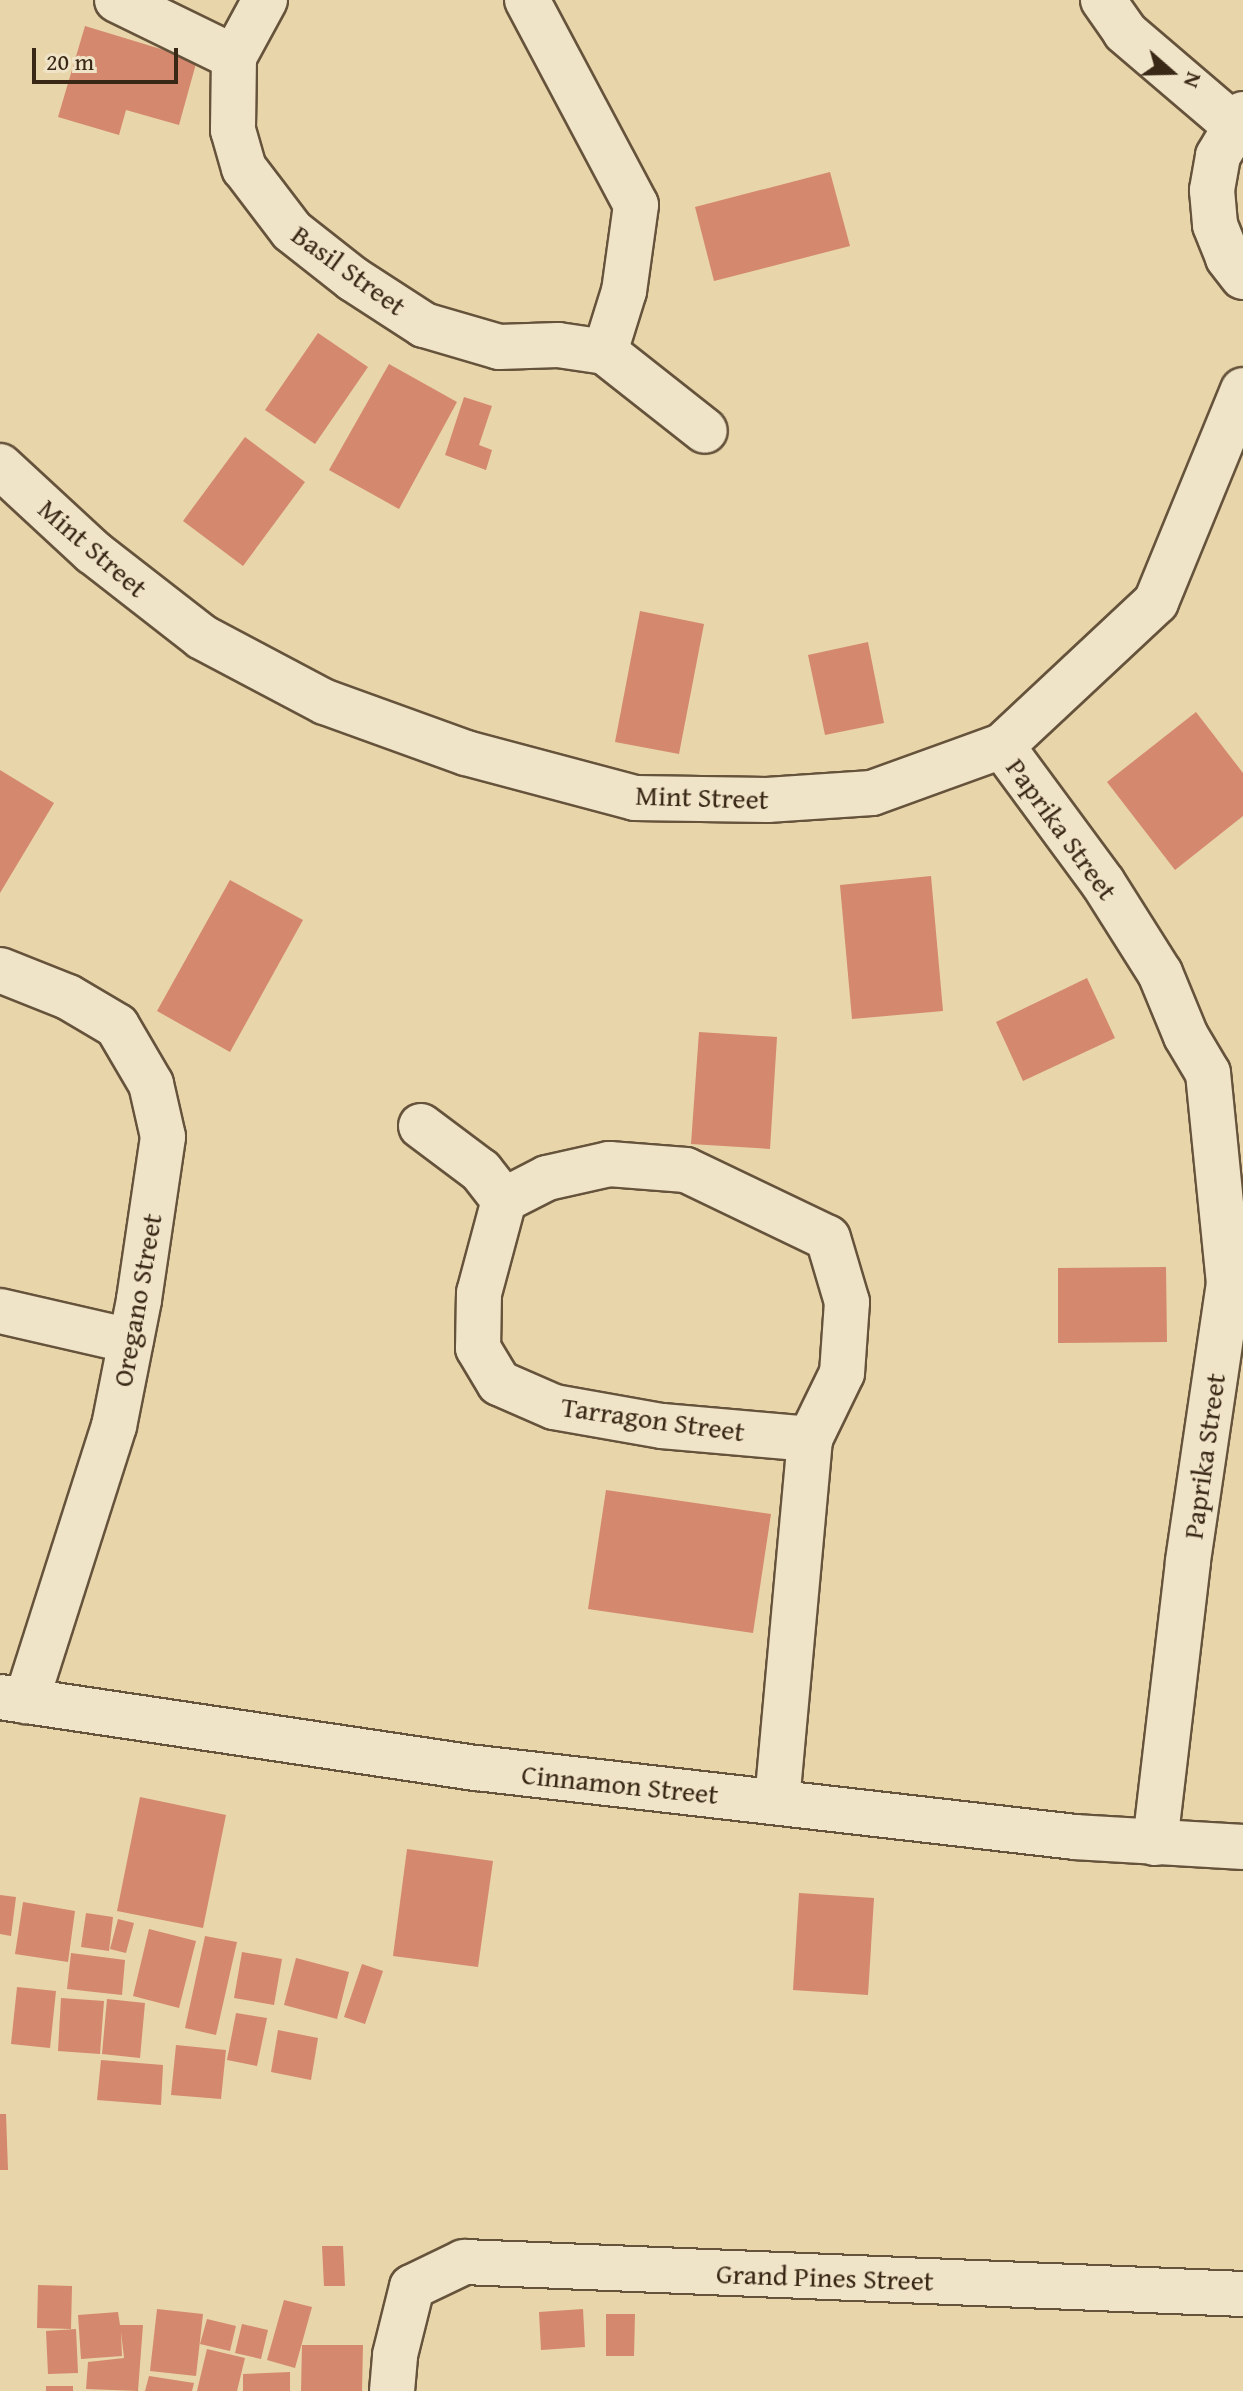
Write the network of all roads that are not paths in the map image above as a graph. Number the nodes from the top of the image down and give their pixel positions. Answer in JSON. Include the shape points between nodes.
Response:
{"nodes":[{"id":1,"x":117,"y":0,"type":"edge"},
{"id":2,"x":265,"y":0,"type":"edge"},
{"id":3,"x":527,"y":0,"type":"edge"},
{"id":4,"x":1103,"y":0,"type":"edge"},
{"id":5,"x":234,"y":57,"type":"junction"},
{"id":6,"x":1238,"y":119,"type":"edge"},
{"id":7,"x":1243,"y":277,"type":"edge"},
{"id":8,"x":605,"y":352,"type":"junction"},
{"id":9,"x":1243,"y":390,"type":"edge"},
{"id":10,"x":705,"y":431,"type":"dead end"},
{"id":11,"x":0,"y":466,"type":"edge"},
{"id":12,"x":1002,"y":746,"type":"junction"},
{"id":13,"x":0,"y":970,"type":"edge"},
{"id":14,"x":1226,"y":1068,"type":"edge"},
{"id":15,"x":421,"y":1126,"type":"dead end"},
{"id":16,"x":504,"y":1200,"type":"junction"},
{"id":17,"x":0,"y":1311,"type":"edge"},
{"id":18,"x":131,"y":1341,"type":"junction"},
{"id":19,"x":810,"y":1439,"type":"junction"},
{"id":20,"x":13,"y":1699,"type":"edge"},
{"id":21,"x":777,"y":1802,"type":"junction"},
{"id":22,"x":1155,"y":1843,"type":"junction"},
{"id":23,"x":1243,"y":1847,"type":"edge"},
{"id":24,"x":1243,"y":2294,"type":"edge"},
{"id":25,"x":392,"y":2391,"type":"edge"}],
"edges":[{"from":1,"to":5,"type":"street"},
{"from":2,"to":5,"type":"street","name":"Basil Street"},
{"from":3,"to":8,"type":"street","via":[[636,205],[624,291]]},
{"from":4,"to":6,"type":"street","via":[[1125,32]]},
{"from":5,"to":8,"type":"street","name":"Basil Street","via":[[233,130],[244,168],[292,231],[424,325],[499,347],[558,345]]},
{"from":6,"to":7,"type":"street","via":[[1218,156],[1212,190],[1215,225],[1228,258]]},
{"from":8,"to":10,"type":"street","name":"Basil Street"},
{"from":9,"to":12,"type":"street","name":"Mint Street","via":[[1156,602]]},
{"from":11,"to":12,"type":"street","name":"Mint Street","via":[[93,552],[202,637],[325,702],[466,753],[635,798],[767,800],[872,793]]},
{"from":12,"to":14,"type":"street","name":"Paprika Street","via":[[1103,883],[1160,973],[1186,1036]]},
{"from":13,"to":18,"type":"street","name":"Oregano Street","via":[[68,997],[117,1026],[151,1084],[163,1137]]},
{"from":14,"to":22,"type":"street","name":"Paprika Street","via":[[1229,1283],[1188,1562]]},
{"from":15,"to":16,"type":"street","via":[[481,1171]]},
{"from":16,"to":19,"type":"street","name":"Tarragon Street","via":[[479,1293],[478,1348],[499,1383],[569,1410],[662,1426]]},
{"from":16,"to":19,"type":"street","via":[[547,1178],[609,1164],[686,1170],[828,1238],[847,1302],[842,1373]]},
{"from":17,"to":18,"type":"street"},
{"from":18,"to":20,"type":"street","name":"Oregano Street","via":[[114,1426]]},
{"from":19,"to":21,"type":"street"},
{"from":20,"to":21,"type":"street","name":"Cinnamon Street","via":[[477,1768]]},
{"from":21,"to":22,"type":"street","name":"Cinnamon Street"},
{"from":22,"to":23,"type":"street","name":"Cinnamon Street"},
{"from":24,"to":25,"type":"street","name":"Grand Pines Street","via":[[464,2262],[412,2287]]}]}
